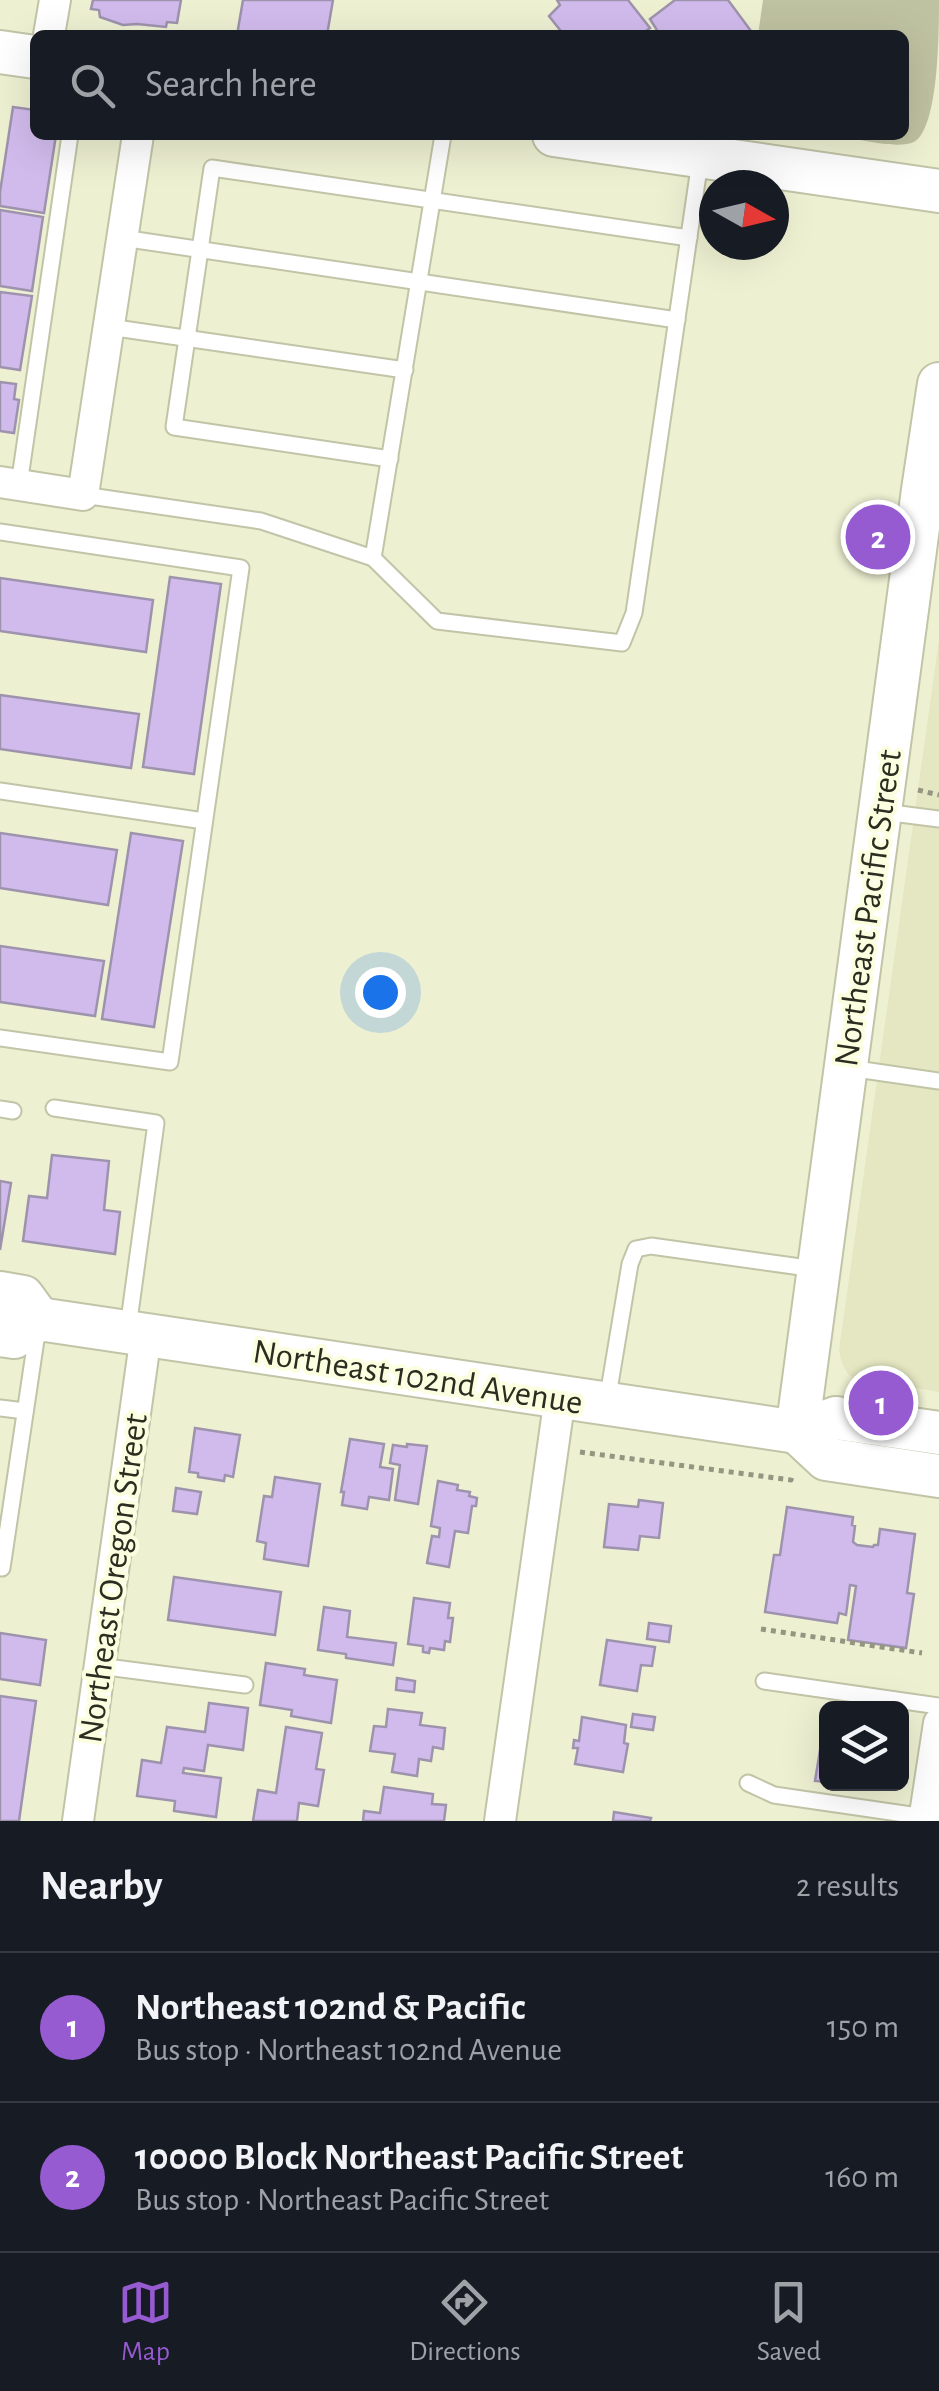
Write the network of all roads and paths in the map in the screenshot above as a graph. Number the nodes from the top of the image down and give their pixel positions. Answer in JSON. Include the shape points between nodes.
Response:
{"nodes":[{"id":1,"x":55,"y":0,"type":"edge"},
{"id":2,"x":50,"y":30,"type":"edge"},
{"id":3,"x":0,"y":52,"type":"edge"},
{"id":4,"x":30,"y":56,"type":"edge"},
{"id":5,"x":69,"y":140,"type":"edge"},
{"id":6,"x":137,"y":140,"type":"edge"},
{"id":7,"x":443,"y":140,"type":"edge"},
{"id":8,"x":587,"y":140,"type":"edge"},
{"id":9,"x":701,"y":157,"type":"junction"},
{"id":10,"x":939,"y":191,"type":"edge"},
{"id":11,"x":432,"y":201,"type":"junction"},
{"id":12,"x":122,"y":238,"type":"junction"},
{"id":13,"x":689,"y":238,"type":"junction"},
{"id":14,"x":200,"y":250,"type":"junction"},
{"id":15,"x":419,"y":282,"type":"junction"},
{"id":16,"x":677,"y":320,"type":"junction"},
{"id":17,"x":109,"y":327,"type":"junction"},
{"id":18,"x":187,"y":338,"type":"junction"},
{"id":19,"x":404,"y":370,"type":"junction"},
{"id":20,"x":939,"y":384,"type":"edge"},
{"id":21,"x":390,"y":459,"type":"junction"},
{"id":22,"x":933,"y":459,"type":"edge"},
{"id":23,"x":10,"y":484,"type":"edge"},
{"id":24,"x":83,"y":495,"type":"junction"},
{"id":25,"x":0,"y":532,"type":"edge"},
{"id":26,"x":374,"y":558,"type":"junction"},
{"id":27,"x":0,"y":790,"type":"edge"},
{"id":28,"x":922,"y":792,"type":"dead end"},
{"id":29,"x":939,"y":794,"type":"edge"},
{"id":30,"x":880,"y":812,"type":"junction"},
{"id":31,"x":939,"y":820,"type":"edge"},
{"id":32,"x":204,"y":821,"type":"junction"},
{"id":33,"x":0,"y":1038,"type":"edge"},
{"id":34,"x":846,"y":1068,"type":"junction"},
{"id":35,"x":939,"y":1081,"type":"edge"},
{"id":36,"x":54,"y":1108,"type":"dead end"},
{"id":37,"x":819,"y":1270,"type":"junction"},
{"id":38,"x":0,"y":1293,"type":"edge"},
{"id":39,"x":39,"y":1319,"type":"junction"},
{"id":40,"x":137,"y":1333,"type":"junction"},
{"id":41,"x":0,"y":1335,"type":"edge"},
{"id":42,"x":560,"y":1397,"type":"junction"},
{"id":43,"x":606,"y":1404,"type":"junction"},
{"id":44,"x":0,"y":1408,"type":"edge"},
{"id":45,"x":25,"y":1412,"type":"junction"},
{"id":46,"x":797,"y":1432,"type":"junction"},
{"id":47,"x":939,"y":1433,"type":"edge"},
{"id":48,"x":572,"y":1450,"type":"dead end"},
{"id":49,"x":939,"y":1476,"type":"edge"},
{"id":50,"x":791,"y":1480,"type":"dead end"},
{"id":51,"x":2,"y":1568,"type":"edge"},
{"id":52,"x":761,"y":1629,"type":"dead end"},
{"id":53,"x":922,"y":1653,"type":"dead end"},
{"id":54,"x":100,"y":1666,"type":"junction"},
{"id":55,"x":764,"y":1680,"type":"dead end"},
{"id":56,"x":245,"y":1685,"type":"dead end"},
{"id":57,"x":939,"y":1706,"type":"edge"},
{"id":58,"x":939,"y":1722,"type":"edge"},
{"id":59,"x":748,"y":1783,"type":"dead end"},
{"id":60,"x":924,"y":1819,"type":"edge"},
{"id":61,"x":78,"y":1821,"type":"edge"},
{"id":62,"x":500,"y":1821,"type":"edge"}],
"edges":[{"from":1,"to":2,"type":"street"},
{"from":3,"to":4,"type":"street"},
{"from":5,"to":23,"type":"lane"},
{"from":6,"to":12,"type":"street"},
{"from":7,"to":11,"type":"lane"},
{"from":8,"to":9,"type":"street"},
{"from":9,"to":10,"type":"street"},
{"from":9,"to":13,"type":"lane"},
{"from":11,"to":13,"type":"lane"},
{"from":11,"to":14,"type":"lane","via":[[212,168]]},
{"from":11,"to":15,"type":"lane"},
{"from":12,"to":14,"type":"lane"},
{"from":12,"to":17,"type":"street"},
{"from":13,"to":16,"type":"lane"},
{"from":14,"to":15,"type":"lane"},
{"from":14,"to":18,"type":"lane"},
{"from":15,"to":16,"type":"lane"},
{"from":15,"to":19,"type":"lane"},
{"from":16,"to":26,"type":"lane","via":[[634,613],[622,642],[437,621]]},
{"from":17,"to":18,"type":"lane"},
{"from":17,"to":24,"type":"street"},
{"from":18,"to":19,"type":"lane"},
{"from":18,"to":21,"type":"lane","via":[[174,427]]},
{"from":19,"to":21,"type":"lane"},
{"from":20,"to":22,"type":"street","name":"Northeast Pacific Street"},
{"from":21,"to":26,"type":"lane"},
{"from":22,"to":30,"type":"street","name":"Northeast Pacific Street"},
{"from":23,"to":24,"type":"street"},
{"from":24,"to":26,"type":"lane","via":[[261,521]]},
{"from":25,"to":32,"type":"lane","via":[[241,568]]},
{"from":27,"to":32,"type":"lane"},
{"from":28,"to":29,"type":"path"},
{"from":30,"to":31,"type":"lane"},
{"from":30,"to":34,"type":"street","name":"Northeast Pacific Street"},
{"from":32,"to":33,"type":"lane","via":[[170,1062]]},
{"from":34,"to":35,"type":"lane"},
{"from":34,"to":37,"type":"street","name":"Northeast Pacific Street"},
{"from":36,"to":40,"type":"lane","via":[[156,1123]]},
{"from":37,"to":43,"type":"lane","via":[[636,1249]]},
{"from":37,"to":46,"type":"street","name":"Northeast Pacific Street"},
{"from":38,"to":39,"type":"street","name":"Northeast 102nd Avenue","via":[[23,1297]]},
{"from":39,"to":40,"type":"street","name":"Northeast 102nd Avenue"},
{"from":39,"to":41,"type":"street","via":[[14,1337]]},
{"from":39,"to":45,"type":"lane"},
{"from":40,"to":42,"type":"street","name":"Northeast 102nd Avenue"},
{"from":40,"to":54,"type":"street","name":"Northeast Oregon Street"},
{"from":42,"to":43,"type":"street","name":"Northeast 102nd Avenue"},
{"from":42,"to":62,"type":"street"},
{"from":43,"to":46,"type":"street","name":"Northeast 102nd Avenue"},
{"from":44,"to":45,"type":"lane"},
{"from":45,"to":51,"type":"lane"},
{"from":46,"to":47,"type":"street","name":"Northeast 102nd Avenue","via":[[836,1418]]},
{"from":46,"to":49,"type":"street","name":"Northeast 102nd Avenue","via":[[826,1459]]},
{"from":48,"to":50,"type":"path"},
{"from":52,"to":53,"type":"path"},
{"from":54,"to":56,"type":"lane"},
{"from":54,"to":61,"type":"street","name":"Northeast Oregon Street"},
{"from":55,"to":57,"type":"lane"},
{"from":58,"to":60,"type":"street"},
{"from":59,"to":60,"type":"lane","via":[[774,1795]]}]}
